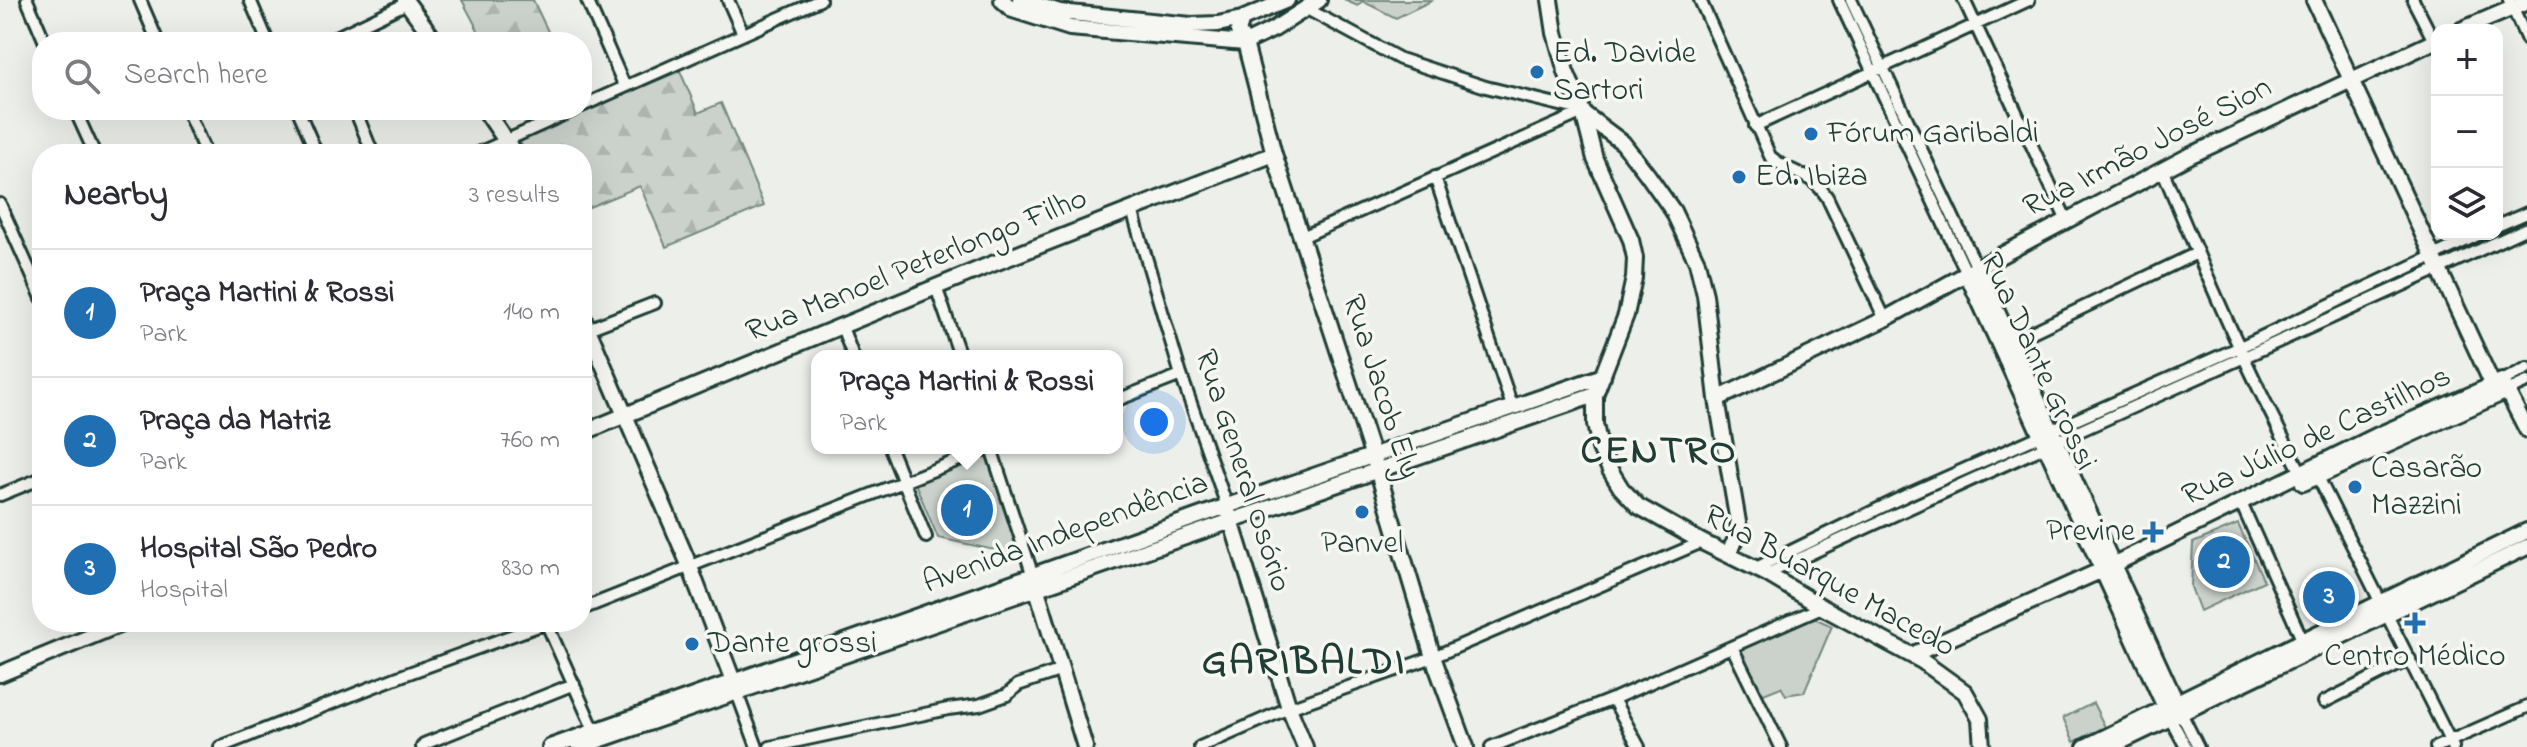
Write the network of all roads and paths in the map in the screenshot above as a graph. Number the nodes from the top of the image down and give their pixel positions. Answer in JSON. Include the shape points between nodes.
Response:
{"nodes":[{"id":1,"x":27,"y":0,"type":"edge"},
{"id":2,"x":140,"y":0,"type":"edge"},
{"id":3,"x":250,"y":0,"type":"edge"},
{"id":4,"x":587,"y":0,"type":"edge"},
{"id":5,"x":728,"y":0,"type":"edge"},
{"id":6,"x":820,"y":0,"type":"edge"},
{"id":7,"x":1002,"y":0,"type":"edge"},
{"id":8,"x":1020,"y":0,"type":"edge"},
{"id":9,"x":1287,"y":0,"type":"edge"},
{"id":10,"x":1550,"y":0,"type":"edge"},
{"id":11,"x":1700,"y":0,"type":"edge"},
{"id":12,"x":1839,"y":0,"type":"edge"},
{"id":13,"x":1851,"y":0,"type":"edge"},
{"id":14,"x":1964,"y":0,"type":"edge"},
{"id":15,"x":2029,"y":0,"type":"edge"},
{"id":16,"x":2314,"y":0,"type":"edge"},
{"id":17,"x":2413,"y":0,"type":"edge"},
{"id":18,"x":406,"y":2,"type":"edge"},
{"id":19,"x":1271,"y":3,"type":"edge"},
{"id":20,"x":1313,"y":4,"type":"edge"},
{"id":21,"x":2516,"y":4,"type":"edge"},
{"id":22,"x":1242,"y":19,"type":"junction"},
{"id":23,"x":1976,"y":24,"type":"junction"},
{"id":24,"x":2474,"y":24,"type":"edge"},
{"id":25,"x":1274,"y":29,"type":"junction"},
{"id":26,"x":41,"y":32,"type":"edge"},
{"id":27,"x":154,"y":32,"type":"edge"},
{"id":28,"x":264,"y":32,"type":"edge"},
{"id":29,"x":346,"y":32,"type":"edge"},
{"id":30,"x":428,"y":32,"type":"edge"},
{"id":31,"x":2431,"y":33,"type":"edge"},
{"id":32,"x":743,"y":34,"type":"junction"},
{"id":33,"x":2527,"y":40,"type":"edge"},
{"id":34,"x":2431,"y":42,"type":"edge"},
{"id":35,"x":1245,"y":43,"type":"junction"},
{"id":36,"x":1878,"y":70,"type":"junction"},
{"id":37,"x":2350,"y":79,"type":"junction"},
{"id":38,"x":625,"y":87,"type":"junction"},
{"id":39,"x":592,"y":102,"type":"edge"},
{"id":40,"x":1582,"y":111,"type":"junction"},
{"id":41,"x":80,"y":120,"type":"edge"},
{"id":42,"x":191,"y":120,"type":"edge"},
{"id":43,"x":302,"y":120,"type":"edge"},
{"id":44,"x":359,"y":120,"type":"edge"},
{"id":45,"x":492,"y":120,"type":"edge"},
{"id":46,"x":552,"y":120,"type":"edge"},
{"id":47,"x":1755,"y":126,"type":"junction"},
{"id":48,"x":507,"y":140,"type":"junction"},
{"id":49,"x":90,"y":144,"type":"edge"},
{"id":50,"x":202,"y":144,"type":"edge"},
{"id":51,"x":313,"y":144,"type":"edge"},
{"id":52,"x":369,"y":144,"type":"edge"},
{"id":53,"x":498,"y":144,"type":"edge"},
{"id":54,"x":509,"y":144,"type":"edge"},
{"id":55,"x":1274,"y":154,"type":"junction"},
{"id":56,"x":2163,"y":171,"type":"junction"},
{"id":57,"x":1435,"y":177,"type":"junction"},
{"id":58,"x":0,"y":204,"type":"edge"},
{"id":59,"x":1132,"y":210,"type":"junction"},
{"id":60,"x":2527,"y":213,"type":"edge"},
{"id":61,"x":2067,"y":221,"type":"junction"},
{"id":62,"x":2503,"y":223,"type":"edge"},
{"id":63,"x":2527,"y":228,"type":"edge"},
{"id":64,"x":2503,"y":235,"type":"edge"},
{"id":65,"x":1302,"y":237,"type":"junction"},
{"id":66,"x":2466,"y":240,"type":"edge"},
{"id":67,"x":2489,"y":240,"type":"edge"},
{"id":68,"x":2197,"y":253,"type":"junction"},
{"id":69,"x":2432,"y":255,"type":"junction"},
{"id":70,"x":2439,"y":269,"type":"junction"},
{"id":71,"x":1972,"y":271,"type":"junction"},
{"id":72,"x":32,"y":276,"type":"edge"},
{"id":73,"x":936,"y":287,"type":"junction"},
{"id":74,"x":655,"y":303,"type":"dead end"},
{"id":75,"x":1885,"y":319,"type":"junction"},
{"id":76,"x":592,"y":320,"type":"edge"},
{"id":77,"x":842,"y":327,"type":"junction"},
{"id":78,"x":592,"y":339,"type":"edge"},
{"id":79,"x":2005,"y":344,"type":"junction"},
{"id":80,"x":851,"y":350,"type":"edge"},
{"id":81,"x":958,"y":350,"type":"edge"},
{"id":82,"x":2242,"y":352,"type":"junction"},
{"id":83,"x":2527,"y":368,"type":"edge"},
{"id":84,"x":1181,"y":375,"type":"junction"},
{"id":85,"x":1603,"y":376,"type":"junction"},
{"id":86,"x":2527,"y":382,"type":"edge"},
{"id":87,"x":2148,"y":386,"type":"junction"},
{"id":88,"x":2500,"y":388,"type":"junction"},
{"id":89,"x":1595,"y":395,"type":"junction"},
{"id":90,"x":2154,"y":397,"type":"junction"},
{"id":91,"x":1123,"y":398,"type":"edge"},
{"id":92,"x":1717,"y":399,"type":"junction"},
{"id":93,"x":1513,"y":409,"type":"junction"},
{"id":94,"x":624,"y":416,"type":"junction"},
{"id":95,"x":592,"y":429,"type":"edge"},
{"id":96,"x":2527,"y":430,"type":"edge"},
{"id":97,"x":2048,"y":439,"type":"junction"},
{"id":98,"x":892,"y":454,"type":"edge"},
{"id":99,"x":975,"y":454,"type":"edge"},
{"id":100,"x":992,"y":454,"type":"edge"},
{"id":101,"x":1375,"y":463,"type":"junction"},
{"id":102,"x":2310,"y":475,"type":"junction"},
{"id":103,"x":32,"y":482,"type":"edge"},
{"id":104,"x":903,"y":482,"type":"junction"},
{"id":105,"x":0,"y":495,"type":"edge"},
{"id":106,"x":2243,"y":507,"type":"junction"},
{"id":107,"x":1229,"y":514,"type":"junction"},
{"id":108,"x":2527,"y":531,"type":"edge"},
{"id":109,"x":926,"y":537,"type":"dead end"},
{"id":110,"x":1702,"y":542,"type":"junction"},
{"id":111,"x":2527,"y":547,"type":"edge"},
{"id":112,"x":1728,"y":553,"type":"junction"},
{"id":113,"x":2476,"y":563,"type":"junction"},
{"id":114,"x":690,"y":567,"type":"junction"},
{"id":115,"x":1762,"y":571,"type":"junction"},
{"id":116,"x":2108,"y":571,"type":"junction"},
{"id":117,"x":1035,"y":582,"type":"junction"},
{"id":118,"x":592,"y":605,"type":"edge"},
{"id":119,"x":1822,"y":607,"type":"junction"},
{"id":120,"x":2385,"y":608,"type":"junction"},
{"id":121,"x":102,"y":632,"type":"edge"},
{"id":122,"x":520,"y":632,"type":"edge"},
{"id":123,"x":551,"y":632,"type":"edge"},
{"id":124,"x":1732,"y":647,"type":"junction"},
{"id":125,"x":2305,"y":647,"type":"junction"},
{"id":126,"x":1433,"y":657,"type":"junction"},
{"id":127,"x":1917,"y":658,"type":"junction"},
{"id":128,"x":2410,"y":659,"type":"junction"},
{"id":129,"x":1062,"y":670,"type":"junction"},
{"id":130,"x":0,"y":674,"type":"edge"},
{"id":131,"x":574,"y":684,"type":"junction"},
{"id":132,"x":735,"y":687,"type":"junction"},
{"id":133,"x":1613,"y":699,"type":"junction"},
{"id":134,"x":2324,"y":702,"type":"dead end"},
{"id":135,"x":2527,"y":707,"type":"edge"},
{"id":136,"x":1289,"y":708,"type":"junction"},
{"id":137,"x":2173,"y":710,"type":"junction"},
{"id":138,"x":596,"y":735,"type":"junction"},
{"id":139,"x":2452,"y":744,"type":"edge"},
{"id":140,"x":220,"y":747,"type":"edge"},
{"id":141,"x":422,"y":747,"type":"edge"},
{"id":142,"x":550,"y":747,"type":"edge"},
{"id":143,"x":579,"y":747,"type":"edge"},
{"id":144,"x":757,"y":747,"type":"edge"},
{"id":145,"x":770,"y":747,"type":"edge"},
{"id":146,"x":1085,"y":747,"type":"edge"},
{"id":147,"x":1200,"y":747,"type":"edge"},
{"id":148,"x":1305,"y":747,"type":"edge"},
{"id":149,"x":1466,"y":747,"type":"edge"},
{"id":150,"x":1491,"y":747,"type":"edge"},
{"id":151,"x":1639,"y":747,"type":"edge"},
{"id":152,"x":1781,"y":747,"type":"edge"},
{"id":153,"x":1982,"y":747,"type":"edge"},
{"id":154,"x":2085,"y":747,"type":"edge"},
{"id":155,"x":2110,"y":747,"type":"edge"},
{"id":156,"x":2186,"y":747,"type":"edge"},
{"id":157,"x":2198,"y":747,"type":"edge"},
{"id":158,"x":2436,"y":747,"type":"edge"}],
"edges":[{"from":1,"to":26,"type":"street"},
{"from":2,"to":27,"type":"street"},
{"from":3,"to":28,"type":"street"},
{"from":4,"to":38,"type":"street"},
{"from":5,"to":32,"type":"street"},
{"from":6,"to":32,"type":"street"},
{"from":7,"to":35,"type":"street","via":[[1013,10],[1070,28]]},
{"from":8,"to":22,"type":"street","via":[[1060,12],[1136,21],[1218,24]]},
{"from":9,"to":19,"type":"street"},
{"from":10,"to":40,"type":"street","via":[[1566,72]]},
{"from":11,"to":47,"type":"street"},
{"from":12,"to":36,"type":"street","name":"Rua Dante Grossi"},
{"from":13,"to":36,"type":"street","name":"Rua Dante Grossi"},
{"from":14,"to":23,"type":"street"},
{"from":15,"to":23,"type":"street"},
{"from":16,"to":37,"type":"street"},
{"from":17,"to":31,"type":"street"},
{"from":18,"to":29,"type":"street"},
{"from":18,"to":30,"type":"street"},
{"from":19,"to":22,"type":"street"},
{"from":19,"to":25,"type":"street","via":[[1280,18]]},
{"from":20,"to":25,"type":"street"},
{"from":20,"to":40,"type":"street","via":[[1400,59]]},
{"from":21,"to":24,"type":"street"},
{"from":21,"to":33,"type":"street"},
{"from":22,"to":35,"type":"street","name":"Rua Jacob Ely","via":[[1238,31]]},
{"from":23,"to":36,"type":"street"},
{"from":23,"to":61,"type":"street"},
{"from":25,"to":35,"type":"street"},
{"from":32,"to":38,"type":"street"},
{"from":34,"to":37,"type":"street","name":"Rua Irmão José Sion"},
{"from":35,"to":55,"type":"street","name":"Rua Jacob Ely"},
{"from":36,"to":47,"type":"street"},
{"from":36,"to":71,"type":"street","name":"Rua Dante Grossi"},
{"from":37,"to":56,"type":"street","name":"Rua Irmão José Sion"},
{"from":37,"to":69,"type":"street"},
{"from":38,"to":39,"type":"street"},
{"from":40,"to":57,"type":"street"},
{"from":40,"to":85,"type":"street","via":[[1595,159],[1635,258],[1626,315]]},
{"from":40,"to":92,"type":"street","via":[[1623,143],[1647,174],[1673,211],[1697,262]]},
{"from":41,"to":49,"type":"street"},
{"from":42,"to":50,"type":"street"},
{"from":43,"to":51,"type":"street"},
{"from":44,"to":52,"type":"street"},
{"from":45,"to":48,"type":"street"},
{"from":46,"to":48,"type":"street"},
{"from":47,"to":75,"type":"street","via":[[1770,156],[1819,185]]},
{"from":48,"to":53,"type":"street"},
{"from":48,"to":54,"type":"street"},
{"from":55,"to":59,"type":"street","name":"Rua Manoel Peterlongo Filho"},
{"from":55,"to":65,"type":"street","name":"Rua Jacob Ely"},
{"from":56,"to":61,"type":"street","name":"Rua Irmão José Sion"},
{"from":56,"to":68,"type":"street"},
{"from":57,"to":65,"type":"street"},
{"from":57,"to":93,"type":"street"},
{"from":58,"to":72,"type":"street"},
{"from":59,"to":73,"type":"street","name":"Rua Manoel Peterlongo Filho"},
{"from":59,"to":84,"type":"street","name":"Rua General Osório"},
{"from":60,"to":62,"type":"street"},
{"from":61,"to":71,"type":"street","name":"Rua Irmão José Sion"},
{"from":63,"to":64,"type":"street"},
{"from":65,"to":101,"type":"street","name":"Rua Jacob Ely"},
{"from":66,"to":69,"type":"street"},
{"from":67,"to":70,"type":"street"},
{"from":68,"to":79,"type":"street"},
{"from":68,"to":82,"type":"street"},
{"from":69,"to":70,"type":"street"},
{"from":69,"to":82,"type":"street"},
{"from":70,"to":82,"type":"street"},
{"from":70,"to":88,"type":"street"},
{"from":71,"to":75,"type":"street","name":"Rua Irmão José Sion"},
{"from":71,"to":79,"type":"street","name":"Rua Dante Grossi"},
{"from":73,"to":77,"type":"street","name":"Rua Manoel Peterlongo Filho"},
{"from":73,"to":81,"type":"street"},
{"from":74,"to":76,"type":"street"},
{"from":75,"to":92,"type":"street","name":"Rua Irmão José Sion"},
{"from":77,"to":80,"type":"street"},
{"from":77,"to":94,"type":"street","name":"Rua Manoel Peterlongo Filho"},
{"from":78,"to":94,"type":"street"},
{"from":79,"to":97,"type":"street","name":"Rua Dante Grossi"},
{"from":82,"to":87,"type":"street"},
{"from":82,"to":90,"type":"street"},
{"from":82,"to":102,"type":"street"},
{"from":83,"to":88,"type":"street","name":"Rua Júlio de Castilhos"},
{"from":84,"to":91,"type":"street"},
{"from":84,"to":107,"type":"street","name":"Rua General Osório"},
{"from":85,"to":89,"type":"street"},
{"from":85,"to":93,"type":"street","name":"Avenida Independência"},
{"from":86,"to":88,"type":"street","name":"Rua Júlio de Castilhos"},
{"from":87,"to":90,"type":"street"},
{"from":87,"to":97,"type":"street"},
{"from":88,"to":96,"type":"street"},
{"from":88,"to":102,"type":"street","name":"Rua Júlio de Castilhos","via":[[2376,436]]},
{"from":89,"to":101,"type":"street","name":"Avenida Independência"},
{"from":89,"to":110,"type":"street","name":"Rua Buarque Macedo","via":[[1600,448],[1621,488],[1638,506]]},
{"from":90,"to":97,"type":"street"},
{"from":92,"to":112,"type":"street","via":[[1739,528]]},
{"from":93,"to":101,"type":"street","name":"Avenida Independência"},
{"from":94,"to":95,"type":"street","name":"Rua Manoel Peterlongo Filho"},
{"from":94,"to":114,"type":"street"},
{"from":97,"to":115,"type":"street"},
{"from":97,"to":116,"type":"street","name":"Rua Dante Grossi"},
{"from":98,"to":104,"type":"street"},
{"from":99,"to":104,"type":"street"},
{"from":100,"to":117,"type":"street"},
{"from":101,"to":107,"type":"street","name":"Avenida Independência"},
{"from":101,"to":126,"type":"street","name":"Rua Jacob Ely"},
{"from":102,"to":106,"type":"street","name":"Rua Júlio de Castilhos"},
{"from":102,"to":120,"type":"street"},
{"from":103,"to":105,"type":"street"},
{"from":104,"to":109,"type":"street"},
{"from":104,"to":114,"type":"street"},
{"from":106,"to":116,"type":"street","name":"Rua Júlio de Castilhos"},
{"from":106,"to":125,"type":"street"},
{"from":107,"to":117,"type":"street","name":"Avenida Independência"},
{"from":107,"to":136,"type":"street","name":"Rua General Osório"},
{"from":108,"to":113,"type":"street"},
{"from":110,"to":112,"type":"street","name":"Rua Buarque Macedo"},
{"from":110,"to":126,"type":"street"},
{"from":111,"to":113,"type":"street"},
{"from":112,"to":115,"type":"street","name":"Rua Buarque Macedo"},
{"from":113,"to":120,"type":"street"},
{"from":114,"to":118,"type":"street"},
{"from":114,"to":132,"type":"street"},
{"from":115,"to":119,"type":"street","name":"Rua Buarque Macedo"},
{"from":116,"to":127,"type":"street","name":"Rua Júlio de Castilhos"},
{"from":116,"to":137,"type":"street","name":"Rua Dante Grossi"},
{"from":117,"to":129,"type":"street"},
{"from":117,"to":132,"type":"street","name":"Avenida Independência"},
{"from":119,"to":124,"type":"street"},
{"from":119,"to":127,"type":"street","name":"Rua Buarque Macedo"},
{"from":120,"to":125,"type":"street"},
{"from":120,"to":128,"type":"street"},
{"from":121,"to":130,"type":"street"},
{"from":122,"to":140,"type":"street"},
{"from":123,"to":131,"type":"street"},
{"from":124,"to":133,"type":"street"},
{"from":124,"to":152,"type":"street"},
{"from":125,"to":137,"type":"street"},
{"from":126,"to":136,"type":"street"},
{"from":126,"to":149,"type":"street","name":"Rua Jacob Ely"},
{"from":127,"to":153,"type":"street","name":"Rua Buarque Macedo","via":[[1965,692],[1980,719]]},
{"from":128,"to":134,"type":"street"},
{"from":128,"to":139,"type":"street"},
{"from":129,"to":145,"type":"street","via":[[979,705]]},
{"from":129,"to":146,"type":"street"},
{"from":131,"to":138,"type":"street"},
{"from":131,"to":141,"type":"street"},
{"from":132,"to":138,"type":"street","name":"Avenida Independência"},
{"from":132,"to":144,"type":"street"},
{"from":133,"to":150,"type":"street"},
{"from":133,"to":151,"type":"street"},
{"from":135,"to":139,"type":"street"},
{"from":136,"to":147,"type":"street"},
{"from":136,"to":148,"type":"street","name":"Rua General Osório"},
{"from":137,"to":154,"type":"street"},
{"from":137,"to":155,"type":"street"},
{"from":137,"to":156,"type":"street","name":"Rua Dante Grossi"},
{"from":137,"to":157,"type":"street","name":"Rua Dante Grossi"},
{"from":138,"to":142,"type":"street","name":"Avenida Independência"},
{"from":138,"to":143,"type":"street","name":"Avenida Independência"},
{"from":139,"to":158,"type":"street"}]}
